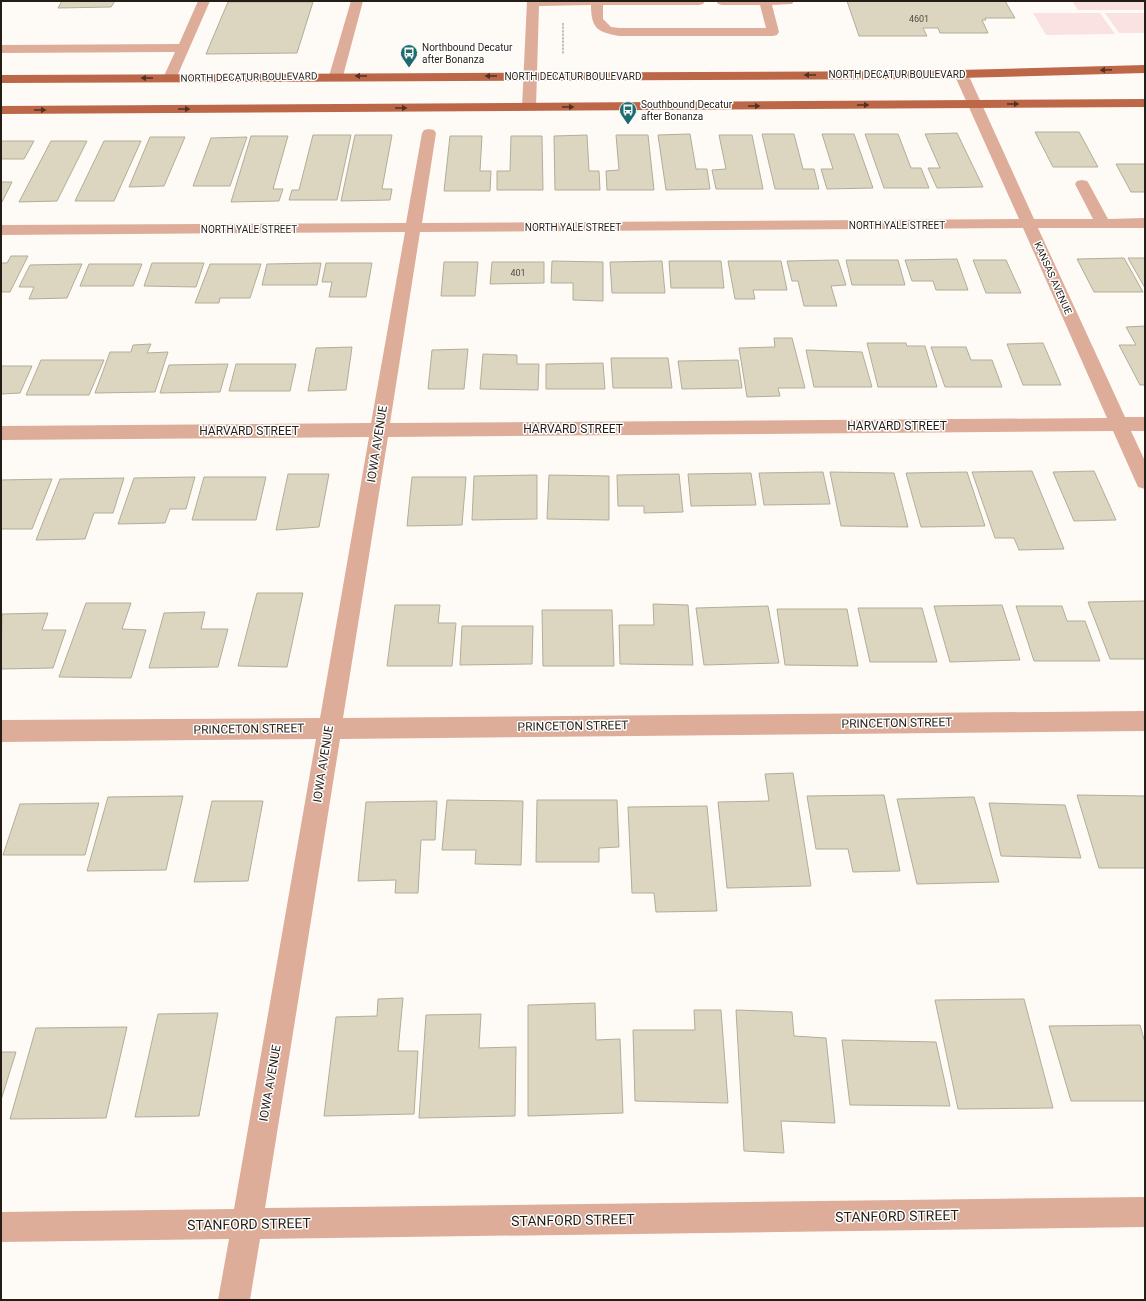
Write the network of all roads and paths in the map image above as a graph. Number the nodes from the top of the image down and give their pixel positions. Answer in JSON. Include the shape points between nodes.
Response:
{"nodes":[{"id":1,"x":204,"y":1,"type":"edge"},
{"id":2,"x":357,"y":1,"type":"edge"},
{"id":3,"x":699,"y":1,"type":"edge"},
{"id":4,"x":722,"y":1,"type":"edge"},
{"id":5,"x":766,"y":1,"type":"edge"},
{"id":6,"x":788,"y":1,"type":"edge"},
{"id":7,"x":533,"y":2,"type":"edge"},
{"id":8,"x":597,"y":2,"type":"edge"},
{"id":9,"x":184,"y":48,"type":"junction"},
{"id":10,"x":1,"y":49,"type":"edge"},
{"id":11,"x":1145,"y":69,"type":"edge"},
{"id":12,"x":961,"y":74,"type":"junction"},
{"id":13,"x":336,"y":76,"type":"junction"},
{"id":14,"x":530,"y":76,"type":"junction"},
{"id":15,"x":1,"y":78,"type":"edge"},
{"id":16,"x":170,"y":78,"type":"junction"},
{"id":17,"x":1145,"y":103,"type":"edge"},
{"id":18,"x":974,"y":104,"type":"junction"},
{"id":19,"x":529,"y":107,"type":"junction"},
{"id":20,"x":1,"y":110,"type":"edge"},
{"id":21,"x":429,"y":133,"type":"dead end"},
{"id":22,"x":1082,"y":184,"type":"dead end"},
{"id":23,"x":1103,"y":223,"type":"junction"},
{"id":24,"x":1145,"y":223,"type":"edge"},
{"id":25,"x":1029,"y":224,"type":"junction"},
{"id":26,"x":412,"y":228,"type":"junction"},
{"id":27,"x":1,"y":230,"type":"edge"},
{"id":28,"x":1145,"y":424,"type":"edge"},
{"id":29,"x":1119,"y":425,"type":"junction"},
{"id":30,"x":379,"y":430,"type":"junction"},
{"id":31,"x":1,"y":433,"type":"edge"},
{"id":32,"x":1145,"y":482,"type":"edge"},
{"id":33,"x":1145,"y":721,"type":"edge"},
{"id":34,"x":329,"y":728,"type":"junction"},
{"id":35,"x":1,"y":731,"type":"edge"},
{"id":36,"x":1145,"y":1212,"type":"edge"},
{"id":37,"x":246,"y":1224,"type":"junction"},
{"id":38,"x":1,"y":1227,"type":"edge"},
{"id":39,"x":234,"y":1300,"type":"edge"}],
"edges":[{"from":1,"to":9,"type":"street"},
{"from":2,"to":13,"type":"street"},
{"from":3,"to":8,"type":"street"},
{"from":4,"to":5,"type":"street"},
{"from":5,"to":6,"type":"street"},
{"from":5,"to":8,"type":"street","via":[[773,32],[607,30],[597,20]]},
{"from":7,"to":8,"type":"street"},
{"from":7,"to":14,"type":"street"},
{"from":9,"to":10,"type":"street"},
{"from":9,"to":16,"type":"street"},
{"from":11,"to":12,"type":"main road","name":"NORTH DECATUR BOULEVARD","one_way":true},
{"from":12,"to":14,"type":"main road","name":"NORTH DECATUR BOULEVARD","one_way":true},
{"from":12,"to":18,"type":"street","name":"KANSAS AVENUE"},
{"from":14,"to":13,"type":"main road","name":"NORTH DECATUR BOULEVARD","one_way":true},
{"from":13,"to":16,"type":"main road","name":"NORTH DECATUR BOULEVARD"},
{"from":14,"to":19,"type":"street"},
{"from":16,"to":15,"type":"main road","name":"NORTH DECATUR BOULEVARD","one_way":true},
{"from":18,"to":17,"type":"main road","one_way":true},
{"from":19,"to":18,"type":"main road","one_way":true},
{"from":18,"to":25,"type":"street","name":"KANSAS AVENUE"},
{"from":20,"to":19,"type":"main road","one_way":true},
{"from":21,"to":26,"type":"street","name":"IOWA AVENUE"},
{"from":22,"to":23,"type":"street"},
{"from":23,"to":24,"type":"street","name":"NORTH YALE STREET"},
{"from":23,"to":25,"type":"street","name":"NORTH YALE STREET"},
{"from":25,"to":26,"type":"street","name":"NORTH YALE STREET"},
{"from":25,"to":29,"type":"street","name":"KANSAS AVENUE"},
{"from":26,"to":27,"type":"street","name":"NORTH YALE STREET"},
{"from":26,"to":30,"type":"street","name":"IOWA AVENUE"},
{"from":28,"to":29,"type":"street","name":"HARVARD STREET"},
{"from":29,"to":30,"type":"street","name":"HARVARD STREET"},
{"from":29,"to":32,"type":"street","name":"KANSAS AVENUE"},
{"from":30,"to":31,"type":"street","name":"HARVARD STREET"},
{"from":30,"to":34,"type":"street","name":"IOWA AVENUE"},
{"from":33,"to":34,"type":"street","name":"PRINCETON STREET"},
{"from":34,"to":35,"type":"street","name":"PRINCETON STREET"},
{"from":34,"to":37,"type":"street","name":"IOWA AVENUE"},
{"from":36,"to":37,"type":"street","name":"STANFORD STREET"},
{"from":37,"to":38,"type":"street","name":"STANFORD STREET"},
{"from":37,"to":39,"type":"street","name":"IOWA AVENUE"}]}
